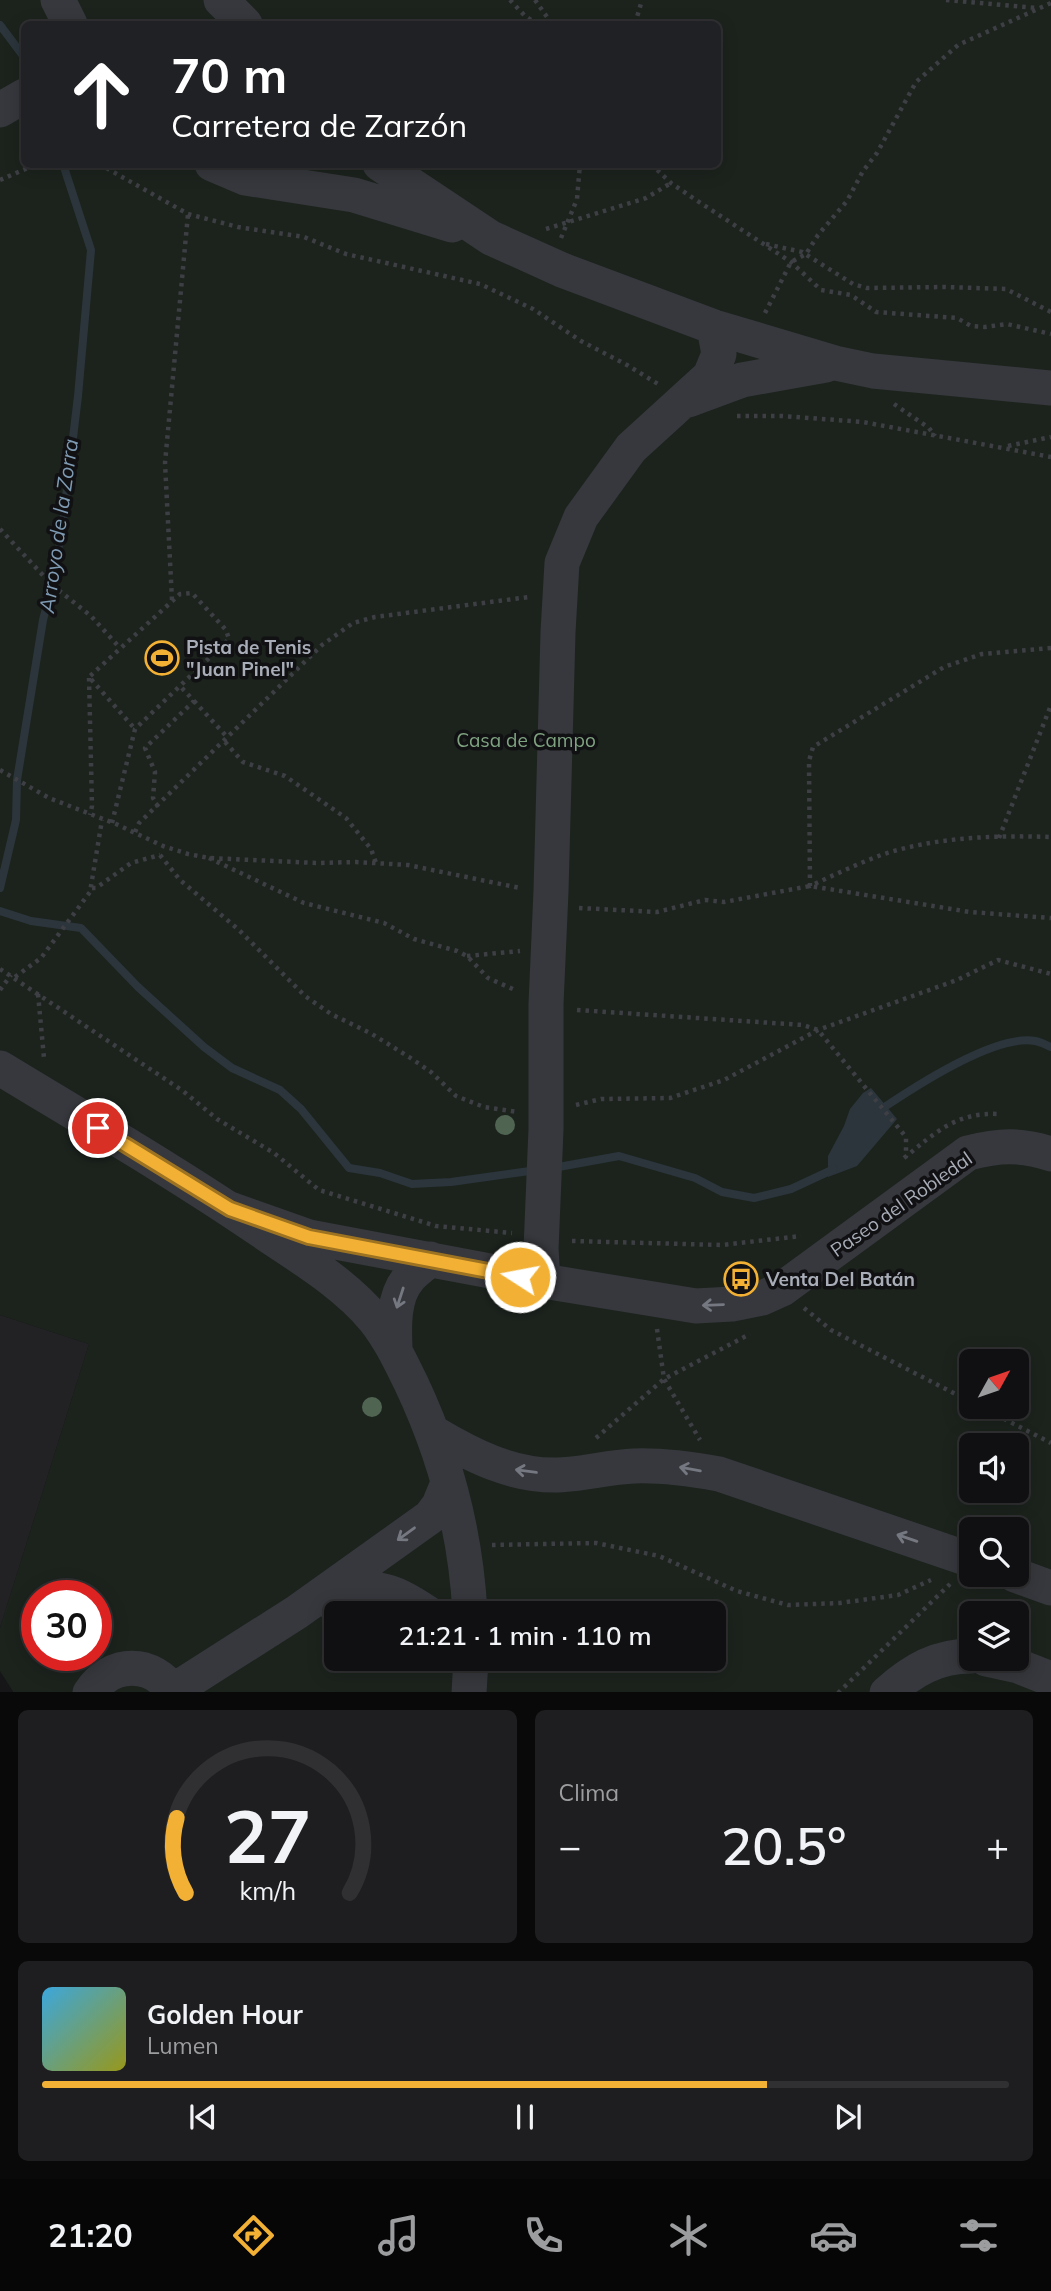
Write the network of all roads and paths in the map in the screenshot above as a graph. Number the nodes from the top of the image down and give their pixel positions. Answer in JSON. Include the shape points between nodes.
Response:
{"nodes":[{"id":1,"x":58,"y":0,"type":"edge"},
{"id":2,"x":221,"y":0,"type":"edge"},
{"id":3,"x":510,"y":0,"type":"edge"},
{"id":4,"x":535,"y":0,"type":"edge"},
{"id":5,"x":642,"y":0,"type":"edge"},
{"id":6,"x":946,"y":0,"type":"edge"},
{"id":7,"x":1051,"y":5,"type":"edge"},
{"id":8,"x":1040,"y":8,"type":"junction"},
{"id":9,"x":68,"y":21,"type":"edge"},
{"id":10,"x":242,"y":21,"type":"edge"},
{"id":11,"x":532,"y":21,"type":"edge"},
{"id":12,"x":550,"y":21,"type":"edge"},
{"id":13,"x":636,"y":21,"type":"edge"},
{"id":14,"x":21,"y":98,"type":"edge"},
{"id":15,"x":0,"y":110,"type":"edge"},
{"id":16,"x":28,"y":168,"type":"edge"},
{"id":17,"x":106,"y":168,"type":"edge"},
{"id":18,"x":221,"y":168,"type":"edge"},
{"id":19,"x":386,"y":168,"type":"edge"},
{"id":20,"x":580,"y":168,"type":"edge"},
{"id":21,"x":655,"y":168,"type":"edge"},
{"id":22,"x":0,"y":180,"type":"edge"},
{"id":23,"x":671,"y":183,"type":"junction"},
{"id":24,"x":188,"y":214,"type":"junction"},
{"id":25,"x":568,"y":223,"type":"junction"},
{"id":26,"x":538,"y":231,"type":"dead end"},
{"id":27,"x":491,"y":238,"type":"junction"},
{"id":28,"x":765,"y":244,"type":"junction"},
{"id":29,"x":806,"y":254,"type":"junction"},
{"id":30,"x":791,"y":262,"type":"junction"},
{"id":31,"x":550,"y":264,"type":"junction"},
{"id":32,"x":1051,"y":312,"type":"edge"},
{"id":33,"x":714,"y":327,"type":"junction"},
{"id":34,"x":1051,"y":334,"type":"edge"},
{"id":35,"x":757,"y":340,"type":"junction"},
{"id":36,"x":835,"y":363,"type":"junction"},
{"id":37,"x":1051,"y":388,"type":"edge"},
{"id":38,"x":684,"y":401,"type":"junction"},
{"id":39,"x":1051,"y":437,"type":"edge"},
{"id":40,"x":1003,"y":447,"type":"junction"},
{"id":41,"x":1051,"y":457,"type":"edge"},
{"id":42,"x":0,"y":528,"type":"edge"},
{"id":43,"x":560,"y":598,"type":"junction"},
{"id":44,"x":172,"y":601,"type":"junction"},
{"id":45,"x":120,"y":648,"type":"junction"},
{"id":46,"x":1051,"y":648,"type":"edge"},
{"id":47,"x":89,"y":677,"type":"junction"},
{"id":48,"x":180,"y":686,"type":"junction"},
{"id":49,"x":194,"y":701,"type":"junction"},
{"id":50,"x":1051,"y":705,"type":"edge"},
{"id":51,"x":135,"y":729,"type":"junction"},
{"id":52,"x":226,"y":740,"type":"junction"},
{"id":53,"x":0,"y":768,"type":"edge"},
{"id":54,"x":158,"y":807,"type":"junction"},
{"id":55,"x":90,"y":815,"type":"junction"},
{"id":56,"x":102,"y":819,"type":"junction"},
{"id":57,"x":111,"y":823,"type":"junction"},
{"id":58,"x":135,"y":832,"type":"junction"},
{"id":59,"x":1051,"y":837,"type":"edge"},
{"id":60,"x":999,"y":838,"type":"junction"},
{"id":61,"x":163,"y":846,"type":"junction"},
{"id":62,"x":160,"y":855,"type":"junction"},
{"id":63,"x":208,"y":858,"type":"junction"},
{"id":64,"x":376,"y":863,"type":"junction"},
{"id":65,"x":810,"y":886,"type":"junction"},
{"id":66,"x":92,"y":888,"type":"junction"},
{"id":67,"x":551,"y":899,"type":"junction"},
{"id":68,"x":1051,"y":918,"type":"edge"},
{"id":69,"x":548,"y":951,"type":"junction"},
{"id":70,"x":467,"y":956,"type":"junction"},
{"id":71,"x":0,"y":969,"type":"edge"},
{"id":72,"x":1051,"y":974,"type":"edge"},
{"id":73,"x":13,"y":976,"type":"junction"},
{"id":74,"x":0,"y":990,"type":"edge"},
{"id":75,"x":38,"y":993,"type":"junction"},
{"id":76,"x":546,"y":1004,"type":"junction"},
{"id":77,"x":818,"y":1030,"type":"junction"},
{"id":78,"x":0,"y":1068,"type":"edge"},
{"id":79,"x":33,"y":1088,"type":"junction"},
{"id":80,"x":1007,"y":1115,"type":"dead end"},
{"id":81,"x":546,"y":1119,"type":"junction"},
{"id":82,"x":1051,"y":1154,"type":"edge"},
{"id":83,"x":906,"y":1157,"type":"junction"},
{"id":84,"x":897,"y":1164,"type":"dead end"},
{"id":85,"x":230,"y":1209,"type":"junction"},
{"id":86,"x":543,"y":1222,"type":"junction"},
{"id":87,"x":809,"y":1231,"type":"dead end"},
{"id":88,"x":430,"y":1259,"type":"junction"},
{"id":89,"x":543,"y":1281,"type":"junction"},
{"id":90,"x":653,"y":1299,"type":"junction"},
{"id":91,"x":794,"y":1304,"type":"junction"},
{"id":92,"x":762,"y":1328,"type":"dead end"},
{"id":93,"x":395,"y":1348,"type":"junction"},
{"id":94,"x":664,"y":1380,"type":"junction"},
{"id":95,"x":959,"y":1396,"type":"edge"},
{"id":96,"x":1004,"y":1419,"type":"edge"},
{"id":97,"x":434,"y":1433,"type":"junction"},
{"id":98,"x":1051,"y":1443,"type":"edge"},
{"id":99,"x":594,"y":1456,"type":"junction"},
{"id":100,"x":719,"y":1474,"type":"junction"},
{"id":101,"x":448,"y":1483,"type":"junction"},
{"id":102,"x":464,"y":1547,"type":"junction"},
{"id":103,"x":959,"y":1556,"type":"edge"},
{"id":104,"x":1029,"y":1580,"type":"edge"},
{"id":105,"x":1051,"y":1588,"type":"edge"},
{"id":106,"x":325,"y":1601,"type":"edge"},
{"id":107,"x":407,"y":1601,"type":"edge"},
{"id":108,"x":469,"y":1601,"type":"edge"},
{"id":109,"x":324,"y":1602,"type":"edge"},
{"id":110,"x":298,"y":1612,"type":"junction"},
{"id":111,"x":959,"y":1656,"type":"edge"},
{"id":112,"x":1029,"y":1671,"type":"edge"},
{"id":113,"x":1051,"y":1679,"type":"edge"},
{"id":114,"x":174,"y":1691,"type":"edge"},
{"id":115,"x":90,"y":1692,"type":"edge"},
{"id":116,"x":838,"y":1692,"type":"edge"},
{"id":117,"x":887,"y":1692,"type":"edge"}],
"edges":[{"from":1,"to":9,"type":"street"},
{"from":2,"to":10,"type":"street"},
{"from":3,"to":11,"type":"path"},
{"from":4,"to":12,"type":"path"},
{"from":5,"to":13,"type":"path"},
{"from":6,"to":8,"type":"path"},
{"from":7,"to":8,"type":"path"},
{"from":8,"to":29,"type":"path","via":[[958,45],[916,82],[847,201]]},
{"from":14,"to":15,"type":"street"},
{"from":16,"to":22,"type":"path"},
{"from":17,"to":24,"type":"path"},
{"from":18,"to":27,"type":"street","via":[[245,178],[354,195]]},
{"from":19,"to":27,"type":"street"},
{"from":20,"to":25,"type":"path","via":[[577,199]]},
{"from":21,"to":23,"type":"path"},
{"from":23,"to":25,"type":"path","via":[[646,198]]},
{"from":23,"to":28,"type":"path"},
{"from":24,"to":38,"type":"path","via":[[239,228],[304,237],[345,254],[480,284],[533,309]]},
{"from":24,"to":44,"type":"path","via":[[165,464]]},
{"from":25,"to":26,"type":"path"},
{"from":25,"to":31,"type":"path"},
{"from":27,"to":31,"type":"street"},
{"from":28,"to":29,"type":"path"},
{"from":28,"to":30,"type":"path"},
{"from":29,"to":30,"type":"path"},
{"from":29,"to":32,"type":"path","via":[[867,288],[1006,289]]},
{"from":30,"to":34,"type":"path","via":[[821,290],[850,295],[876,312],[957,318],[971,326],[1007,324]]},
{"from":30,"to":35,"type":"path","via":[[761,320]]},
{"from":31,"to":33,"type":"street"},
{"from":33,"to":35,"type":"street"},
{"from":33,"to":38,"type":"street","via":[[719,354],[710,376]]},
{"from":35,"to":36,"type":"street"},
{"from":36,"to":37,"type":"street","via":[[873,371]]},
{"from":36,"to":38,"type":"street","via":[[742,380]]},
{"from":38,"to":40,"type":"path","via":[[744,417],[863,422]]},
{"from":38,"to":43,"type":"street","via":[[631,448],[581,517],[562,564]]},
{"from":39,"to":40,"type":"path"},
{"from":40,"to":41,"type":"path"},
{"from":42,"to":45,"type":"path","via":[[52,585],[91,616]]},
{"from":43,"to":52,"type":"path","via":[[542,595],[398,612],[353,624],[322,645]]},
{"from":43,"to":67,"type":"street"},
{"from":44,"to":45,"type":"path"},
{"from":44,"to":48,"type":"path","via":[[184,592],[192,593],[229,637]]},
{"from":45,"to":47,"type":"path"},
{"from":46,"to":65,"type":"path","via":[[982,654],[944,667],[813,747],[809,761]]},
{"from":47,"to":51,"type":"path"},
{"from":47,"to":55,"type":"path"},
{"from":48,"to":49,"type":"path"},
{"from":48,"to":51,"type":"path"},
{"from":49,"to":52,"type":"path"},
{"from":49,"to":54,"type":"path","via":[[145,748],[155,772],[153,798]]},
{"from":50,"to":60,"type":"path"},
{"from":51,"to":57,"type":"path"},
{"from":52,"to":54,"type":"path"},
{"from":52,"to":64,"type":"path","via":[[243,762],[285,776],[346,818],[371,849]]},
{"from":53,"to":55,"type":"path","via":[[49,798]]},
{"from":54,"to":58,"type":"path"},
{"from":55,"to":56,"type":"path"},
{"from":56,"to":57,"type":"path"},
{"from":56,"to":66,"type":"path"},
{"from":57,"to":58,"type":"path"},
{"from":58,"to":61,"type":"path"},
{"from":59,"to":60,"type":"path"},
{"from":60,"to":65,"type":"path","via":[[939,842],[885,854]]},
{"from":61,"to":62,"type":"path"},
{"from":61,"to":63,"type":"path"},
{"from":62,"to":66,"type":"path","via":[[131,863]]},
{"from":62,"to":81,"type":"path","via":[[180,880],[305,996],[331,1014],[409,1057],[456,1096],[484,1107]]},
{"from":63,"to":64,"type":"path"},
{"from":63,"to":70,"type":"path","via":[[304,903],[384,923],[414,939]]},
{"from":64,"to":67,"type":"path","via":[[533,890]]},
{"from":65,"to":67,"type":"path","via":[[724,902],[705,900],[657,912]]},
{"from":65,"to":68,"type":"path","via":[[970,912]]},
{"from":66,"to":73,"type":"path","via":[[41,958]]},
{"from":67,"to":69,"type":"street"},
{"from":69,"to":70,"type":"path"},
{"from":69,"to":76,"type":"street"},
{"from":70,"to":76,"type":"path","via":[[488,978]]},
{"from":71,"to":73,"type":"path"},
{"from":72,"to":77,"type":"path","via":[[998,960],[957,980]]},
{"from":73,"to":74,"type":"path"},
{"from":73,"to":75,"type":"path"},
{"from":75,"to":79,"type":"path","via":[[43,1062]]},
{"from":75,"to":86,"type":"path","via":[[217,1119],[274,1153],[319,1190],[436,1226]]},
{"from":76,"to":77,"type":"path","via":[[583,1011],[803,1025]]},
{"from":76,"to":81,"type":"street"},
{"from":77,"to":81,"type":"path","via":[[724,1080],[670,1098],[601,1099]]},
{"from":77,"to":83,"type":"path","via":[[906,1136]]},
{"from":78,"to":79,"type":"street"},
{"from":79,"to":85,"type":"street"},
{"from":80,"to":83,"type":"path","via":[[959,1118]]},
{"from":81,"to":86,"type":"street"},
{"from":82,"to":91,"type":"street","name":"Paseo del Robledal","via":[[1029,1147],[993,1146],[968,1153]]},
{"from":83,"to":84,"type":"path"},
{"from":85,"to":88,"type":"street","name":"Paseo del Robledal","via":[[309,1237]]},
{"from":85,"to":93,"type":"street","via":[[354,1298]]},
{"from":86,"to":87,"type":"path","via":[[576,1242],[722,1244],[798,1237]]},
{"from":86,"to":89,"type":"street"},
{"from":88,"to":89,"type":"street","name":"Paseo del Robledal"},
{"from":88,"to":93,"type":"street","one_way":true,"via":[[407,1280],[400,1296]]},
{"from":89,"to":90,"type":"street","name":"Paseo del Robledal"},
{"from":91,"to":90,"type":"street","name":"Paseo del Robledal","one_way":true,"via":[[762,1298],[696,1306]]},
{"from":90,"to":94,"type":"path"},
{"from":91,"to":95,"type":"path","via":[[831,1330]]},
{"from":92,"to":94,"type":"path"},
{"from":93,"to":97,"type":"street"},
{"from":94,"to":99,"type":"path"},
{"from":94,"to":100,"type":"path"},
{"from":96,"to":98,"type":"path"},
{"from":99,"to":97,"type":"street","one_way":true,"via":[[554,1475],[505,1468]]},
{"from":97,"to":101,"type":"street"},
{"from":100,"to":99,"type":"street","one_way":true,"via":[[676,1466],[633,1466]]},
{"from":103,"to":100,"type":"street","one_way":true},
{"from":101,"to":102,"type":"street"},
{"from":101,"to":110,"type":"street","one_way":true,"via":[[430,1517]]},
{"from":102,"to":108,"type":"street"},
{"from":102,"to":116,"type":"path","via":[[596,1543],[659,1556],[737,1591],[788,1605],[898,1595],[931,1580],[956,1578]]},
{"from":104,"to":105,"type":"street"},
{"from":106,"to":107,"type":"street","via":[[370,1588]]},
{"from":109,"to":110,"type":"street"},
{"from":110,"to":114,"type":"street"},
{"from":111,"to":117,"type":"street","via":[[931,1662]]},
{"from":112,"to":113,"type":"street"},
{"from":114,"to":115,"type":"street","via":[[164,1679],[138,1667],[110,1672]]}]}
